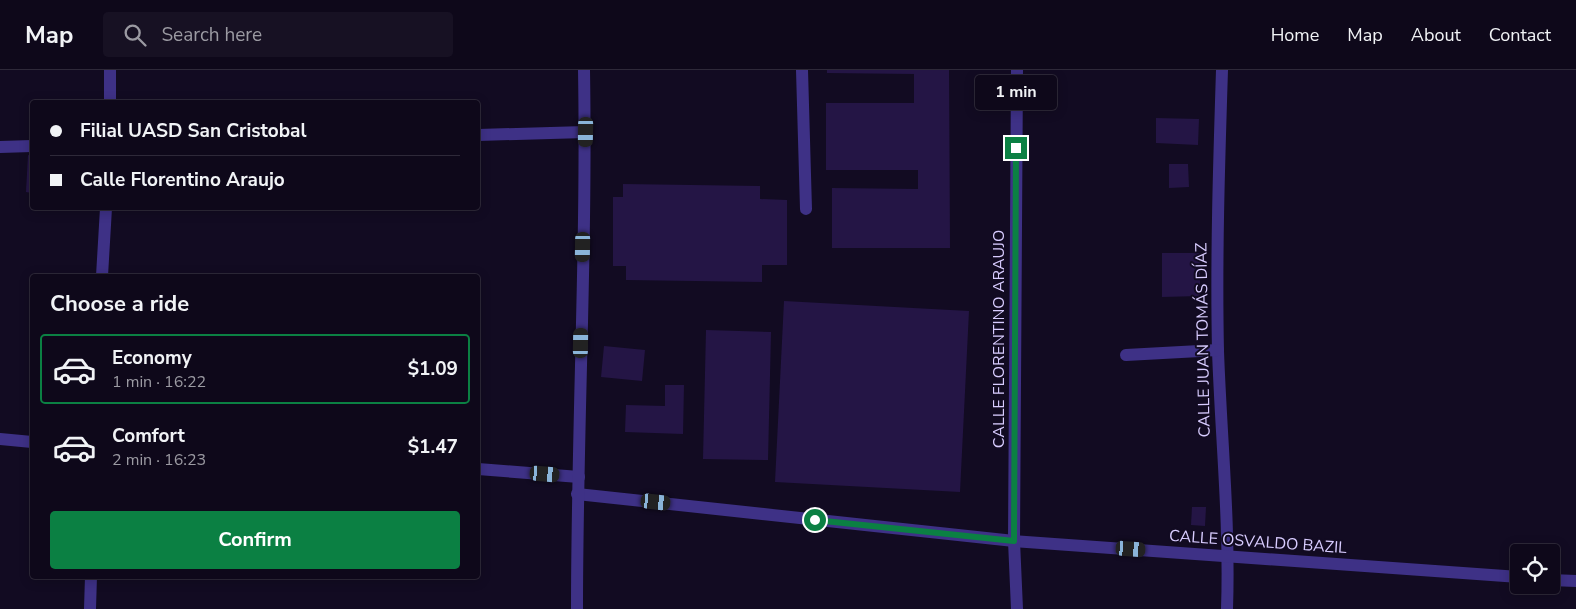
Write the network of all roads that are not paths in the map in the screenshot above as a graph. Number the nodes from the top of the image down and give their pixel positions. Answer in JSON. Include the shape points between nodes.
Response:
{"nodes":[{"id":1,"x":110,"y":70,"type":"edge"},
{"id":2,"x":584,"y":70,"type":"edge"},
{"id":3,"x":802,"y":70,"type":"edge"},
{"id":4,"x":1017,"y":70,"type":"edge"},
{"id":5,"x":1222,"y":70,"type":"edge"},
{"id":6,"x":110,"y":100,"type":"edge"},
{"id":7,"x":586,"y":132,"type":"junction"},
{"id":8,"x":480,"y":135,"type":"edge"},
{"id":9,"x":30,"y":146,"type":"edge"},
{"id":10,"x":0,"y":147,"type":"edge"},
{"id":11,"x":806,"y":209,"type":"dead end"},
{"id":12,"x":106,"y":210,"type":"edge"},
{"id":13,"x":102,"y":274,"type":"edge"},
{"id":14,"x":1218,"y":350,"type":"junction"},
{"id":15,"x":1126,"y":355,"type":"dead end"},
{"id":16,"x":0,"y":439,"type":"edge"},
{"id":17,"x":30,"y":442,"type":"edge"},
{"id":18,"x":480,"y":468,"type":"edge"},
{"id":19,"x":579,"y":477,"type":"junction"},
{"id":20,"x":577,"y":494,"type":"junction"},
{"id":21,"x":1014,"y":541,"type":"junction"},
{"id":22,"x":1229,"y":556,"type":"junction"},
{"id":23,"x":1510,"y":576,"type":"edge"},
{"id":24,"x":91,"y":579,"type":"edge"},
{"id":25,"x":1560,"y":580,"type":"edge"},
{"id":26,"x":1576,"y":581,"type":"edge"},
{"id":27,"x":90,"y":609,"type":"edge"},
{"id":28,"x":577,"y":609,"type":"edge"},
{"id":29,"x":1017,"y":609,"type":"edge"},
{"id":30,"x":1227,"y":609,"type":"edge"}],
"edges":[{"from":1,"to":6,"type":"street"},
{"from":2,"to":7,"type":"street"},
{"from":3,"to":11,"type":"street"},
{"from":4,"to":21,"type":"street","name":"CALLE FLORENTINO ARAUJO"},
{"from":5,"to":14,"type":"street","name":"CALLE JUAN TOMÁS DÍAZ","via":[[1217,234]]},
{"from":7,"to":8,"type":"street"},
{"from":7,"to":19,"type":"street"},
{"from":9,"to":10,"type":"street"},
{"from":12,"to":13,"type":"street"},
{"from":14,"to":15,"type":"street"},
{"from":14,"to":22,"type":"street","name":"CALLE JUAN TOMÁS DÍAZ"},
{"from":16,"to":17,"type":"street"},
{"from":18,"to":19,"type":"street"},
{"from":19,"to":20,"type":"street"},
{"from":20,"to":21,"type":"street","name":"CALLE OSVALDO BAZIL"},
{"from":20,"to":28,"type":"street"},
{"from":21,"to":22,"type":"street","name":"CALLE OSVALDO BAZIL"},
{"from":21,"to":29,"type":"street","name":"CALLE FLORENTINO ARAUJO"},
{"from":22,"to":23,"type":"street","name":"CALLE OSVALDO BAZIL"},
{"from":22,"to":30,"type":"street","name":"CALLE JUAN TOMÁS DÍAZ"},
{"from":24,"to":27,"type":"street"},
{"from":25,"to":26,"type":"street"}]}
